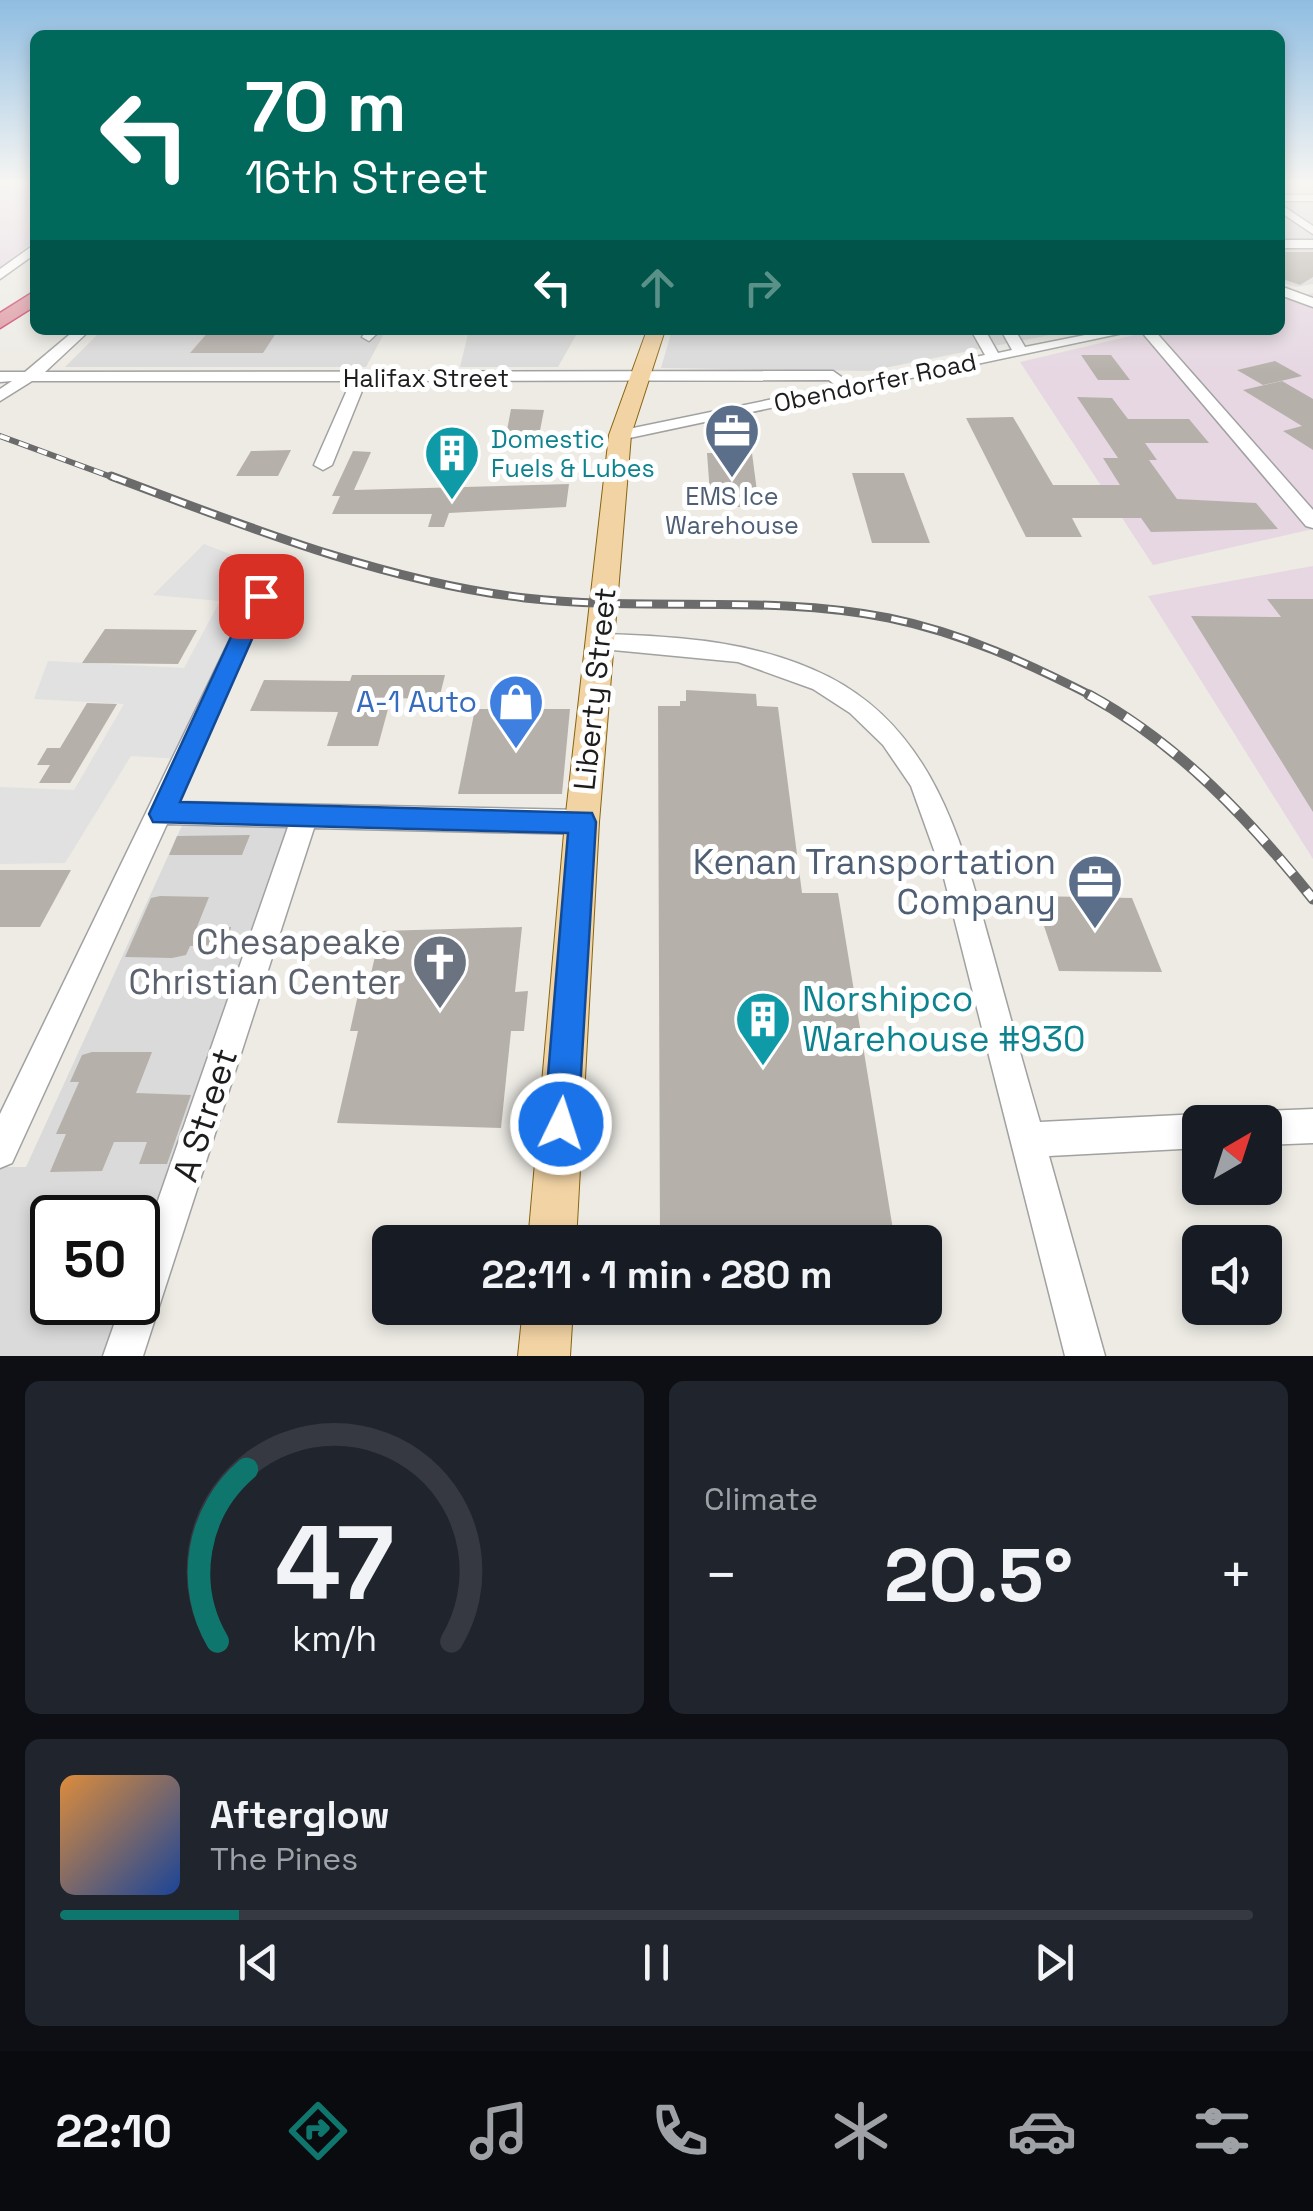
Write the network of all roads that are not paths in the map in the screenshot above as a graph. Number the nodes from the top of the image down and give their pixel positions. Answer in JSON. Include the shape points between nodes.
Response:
{"nodes":[{"id":1,"x":30,"y":252,"type":"edge"},
{"id":2,"x":0,"y":275,"type":"edge"},
{"id":3,"x":1285,"y":292,"type":"edge"},
{"id":4,"x":1313,"y":292,"type":"edge"},
{"id":5,"x":1296,"y":296,"type":"junction"},
{"id":6,"x":1285,"y":299,"type":"edge"},
{"id":7,"x":30,"y":301,"type":"edge"},
{"id":8,"x":1313,"y":302,"type":"edge"},
{"id":9,"x":8,"y":316,"type":"edge"},
{"id":10,"x":77,"y":335,"type":"edge"},
{"id":11,"x":655,"y":335,"type":"edge"},
{"id":12,"x":981,"y":335,"type":"edge"},
{"id":13,"x":1011,"y":335,"type":"edge"},
{"id":14,"x":1106,"y":335,"type":"edge"},
{"id":15,"x":1152,"y":335,"type":"edge"},
{"id":16,"x":1020,"y":353,"type":"junction"},
{"id":17,"x":994,"y":358,"type":"junction"},
{"id":18,"x":0,"y":377,"type":"edge"},
{"id":19,"x":28,"y":378,"type":"junction"},
{"id":20,"x":360,"y":378,"type":"junction"},
{"id":21,"x":642,"y":378,"type":"junction"},
{"id":22,"x":848,"y":388,"type":"junction"},
{"id":23,"x":0,"y":396,"type":"edge"},
{"id":24,"x":620,"y":435,"type":"junction"},
{"id":25,"x":322,"y":465,"type":"dead end"},
{"id":26,"x":1313,"y":522,"type":"edge"},
{"id":27,"x":261,"y":596,"type":"dead end"},
{"id":28,"x":600,"y":642,"type":"junction"},
{"id":29,"x":162,"y":814,"type":"junction"},
{"id":30,"x":305,"y":816,"type":"junction"},
{"id":31,"x":582,"y":822,"type":"junction"},
{"id":32,"x":1313,"y":1126,"type":"edge"},
{"id":33,"x":1282,"y":1127,"type":"edge"},
{"id":34,"x":1182,"y":1133,"type":"edge"},
{"id":35,"x":1025,"y":1140,"type":"junction"},
{"id":36,"x":0,"y":1151,"type":"edge"},
{"id":37,"x":553,"y":1225,"type":"edge"},
{"id":38,"x":547,"y":1325,"type":"edge"},
{"id":39,"x":123,"y":1356,"type":"edge"},
{"id":40,"x":544,"y":1356,"type":"edge"},
{"id":41,"x":1084,"y":1356,"type":"edge"}],
"edges":[{"from":1,"to":2,"type":"street"},
{"from":3,"to":5,"type":"street"},
{"from":4,"to":5,"type":"street"},
{"from":5,"to":6,"type":"street"},
{"from":5,"to":8,"type":"street"},
{"from":7,"to":9,"type":"highway"},
{"from":10,"to":19,"type":"street"},
{"from":11,"to":21,"type":"main road","name":"Liberty Street"},
{"from":12,"to":17,"type":"street"},
{"from":13,"to":16,"type":"street"},
{"from":14,"to":16,"type":"street","name":"Obendorfer Road"},
{"from":15,"to":26,"type":"street"},
{"from":16,"to":17,"type":"street","name":"Obendorfer Road"},
{"from":17,"to":22,"type":"street","name":"Obendorfer Road"},
{"from":18,"to":19,"type":"street","name":"Halifax Street"},
{"from":19,"to":20,"type":"street","name":"Halifax Street"},
{"from":19,"to":23,"type":"street"},
{"from":20,"to":21,"type":"street","name":"Halifax Street"},
{"from":20,"to":25,"type":"street"},
{"from":21,"to":22,"type":"street","name":"Halifax Street","via":[[833,375]]},
{"from":21,"to":24,"type":"main road","name":"Liberty Street"},
{"from":22,"to":24,"type":"street","name":"Obendorfer Road"},
{"from":24,"to":28,"type":"main road","name":"Liberty Street"},
{"from":27,"to":29,"type":"street"},
{"from":28,"to":31,"type":"main road","name":"Liberty Street"},
{"from":28,"to":35,"type":"street","via":[[705,645],[769,659],[827,687],[899,748],[938,815]]},
{"from":29,"to":30,"type":"street"},
{"from":29,"to":36,"type":"street"},
{"from":30,"to":31,"type":"street"},
{"from":30,"to":39,"type":"street","name":"A Street"},
{"from":31,"to":37,"type":"main road","name":"Liberty Street"},
{"from":32,"to":33,"type":"street"},
{"from":34,"to":35,"type":"street"},
{"from":35,"to":41,"type":"street"},
{"from":38,"to":40,"type":"main road"}]}
